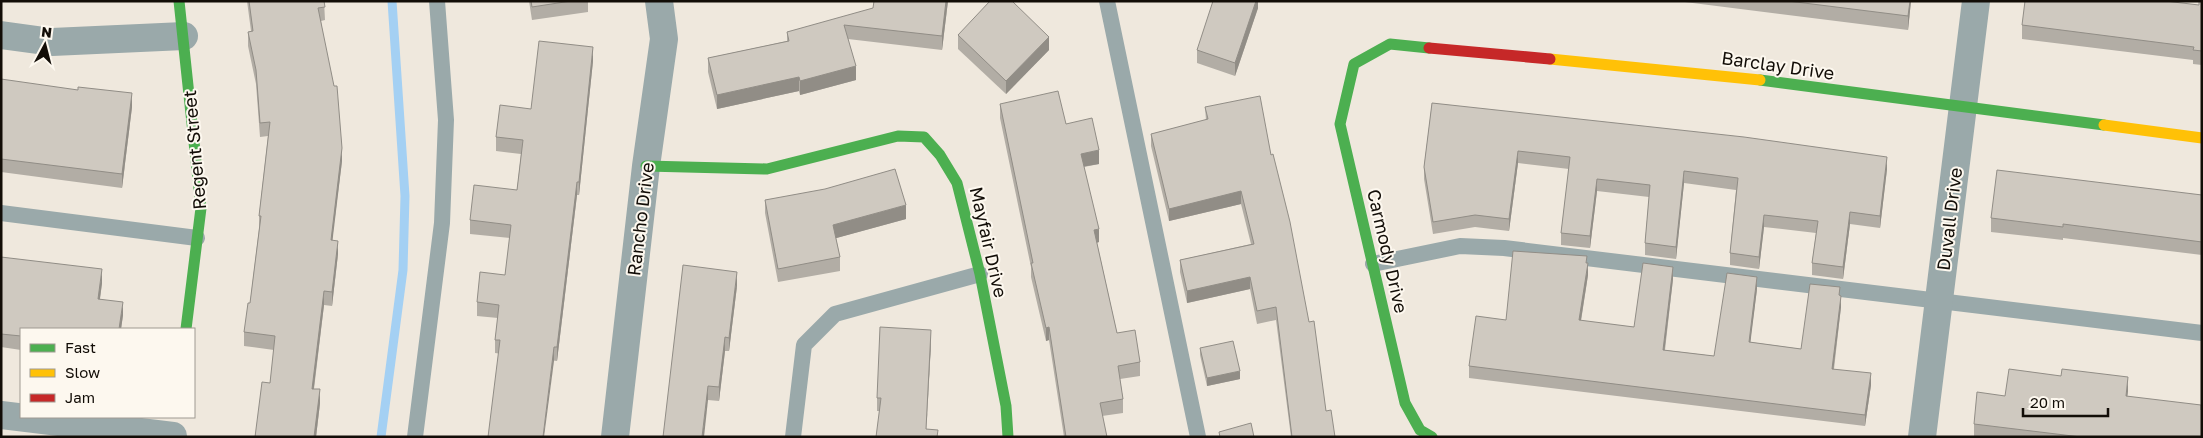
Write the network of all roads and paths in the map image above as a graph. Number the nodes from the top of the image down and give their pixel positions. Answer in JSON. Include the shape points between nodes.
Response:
{"nodes":[{"id":1,"x":179,"y":1,"type":"edge"},
{"id":2,"x":437,"y":1,"type":"edge"},
{"id":3,"x":659,"y":1,"type":"edge"},
{"id":4,"x":1107,"y":1,"type":"edge"},
{"id":5,"x":1976,"y":1,"type":"edge"},
{"id":6,"x":1,"y":35,"type":"edge"},
{"id":7,"x":184,"y":36,"type":"junction"},
{"id":8,"x":1354,"y":64,"type":"joint"},
{"id":9,"x":1963,"y":108,"type":"junction"},
{"id":10,"x":2202,"y":138,"type":"edge"},
{"id":11,"x":646,"y":166,"type":"junction"},
{"id":12,"x":1,"y":213,"type":"edge"},
{"id":13,"x":197,"y":238,"type":"junction"},
{"id":14,"x":1373,"y":264,"type":"junction"},
{"id":15,"x":980,"y":274,"type":"junction"},
{"id":16,"x":1939,"y":301,"type":"junction"},
{"id":17,"x":186,"y":328,"type":"edge"},
{"id":18,"x":2202,"y":333,"type":"edge"},
{"id":19,"x":1,"y":415,"type":"edge"},
{"id":20,"x":20,"y":417,"type":"edge"},
{"id":21,"x":26,"y":418,"type":"edge"},
{"id":22,"x":175,"y":418,"type":"edge"},
{"id":23,"x":173,"y":436,"type":"edge"},
{"id":24,"x":415,"y":437,"type":"edge"},
{"id":25,"x":615,"y":437,"type":"edge"},
{"id":26,"x":792,"y":437,"type":"edge"},
{"id":27,"x":1008,"y":437,"type":"edge"},
{"id":28,"x":1198,"y":437,"type":"edge"},
{"id":29,"x":1432,"y":437,"type":"edge"},
{"id":30,"x":1922,"y":437,"type":"edge"}],
"edges":[{"from":1,"to":7,"type":"street","name":"Regent Street"},
{"from":2,"to":24,"type":"lane","via":[[446,120],[442,223]]},
{"from":3,"to":11,"type":"street","name":"Rancho Drive","via":[[664,39]]},
{"from":4,"to":28,"type":"lane"},
{"from":5,"to":9,"type":"street","name":"Duvall Drive"},
{"from":6,"to":7,"type":"street","via":[[52,42]]},
{"from":7,"to":13,"type":"street","name":"Regent Street","via":[[201,208]]},
{"from":8,"to":9,"type":"street","name":"Barclay Drive","via":[[1390,44],[1723,75]]},
{"from":8,"to":14,"type":"street","name":"Carmody Drive","via":[[1340,124]]},
{"from":9,"to":10,"type":"street","name":"Barclay Drive"},
{"from":9,"to":16,"type":"street","name":"Duvall Drive"},
{"from":11,"to":15,"type":"street","name":"Mayfair Drive","via":[[767,169],[898,136],[924,137],[940,155],[957,183]]},
{"from":11,"to":25,"type":"street","name":"Rancho Drive"},
{"from":12,"to":13,"type":"lane"},
{"from":13,"to":17,"type":"street","name":"Regent Street"},
{"from":14,"to":16,"type":"lane","via":[[1460,246],[1504,248]]},
{"from":14,"to":29,"type":"street","name":"Carmody Drive","via":[[1405,403],[1420,430]]},
{"from":15,"to":26,"type":"lane","via":[[835,314],[804,345]]},
{"from":15,"to":27,"type":"street","name":"Mayfair Drive","via":[[1006,406]]},
{"from":16,"to":18,"type":"lane"},
{"from":16,"to":30,"type":"street","name":"Duvall Drive"},
{"from":19,"to":20,"type":"street"},
{"from":21,"to":23,"type":"street"},
{"from":22,"to":23,"type":"street"}]}
